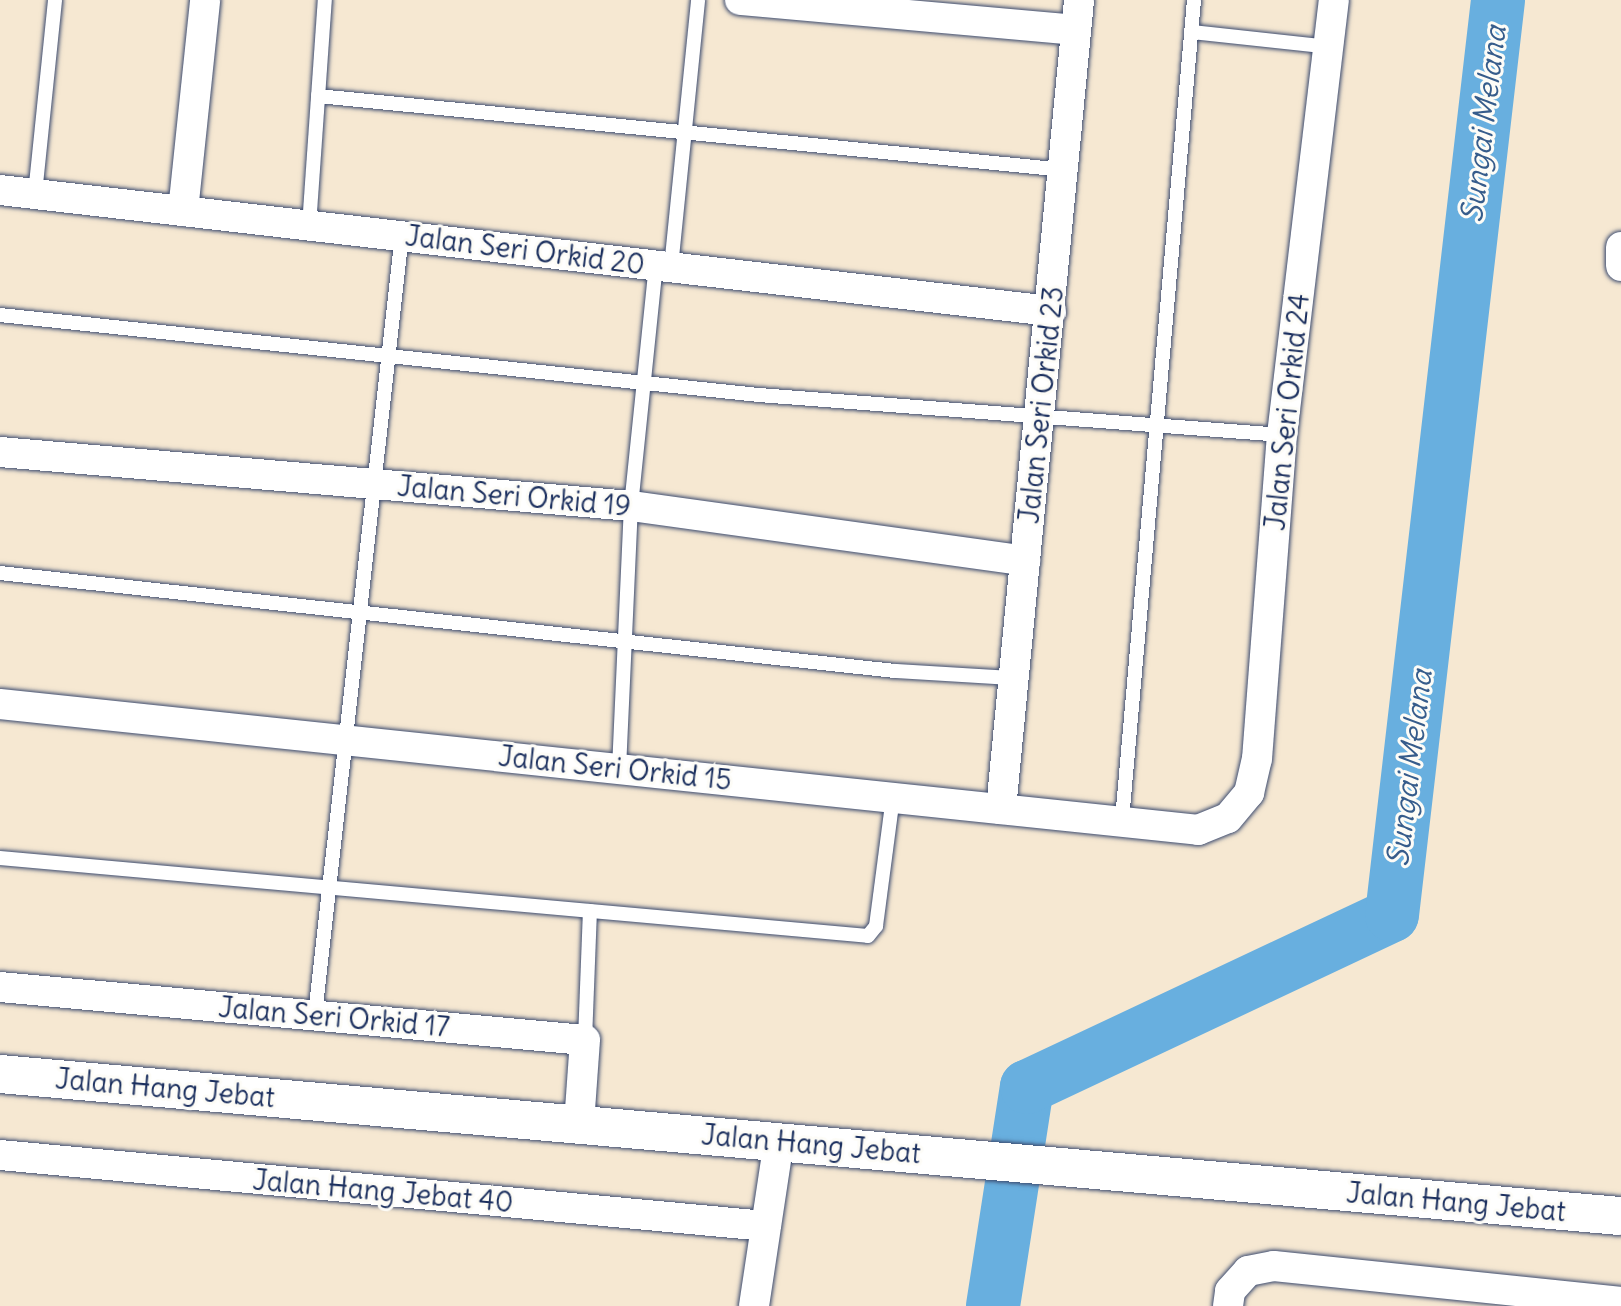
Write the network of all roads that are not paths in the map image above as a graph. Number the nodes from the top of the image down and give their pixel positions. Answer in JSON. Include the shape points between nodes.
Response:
{"nodes":[{"id":1,"x":55,"y":0,"type":"edge"},
{"id":2,"x":205,"y":0,"type":"edge"},
{"id":3,"x":325,"y":0,"type":"edge"},
{"id":4,"x":698,"y":0,"type":"edge"},
{"id":5,"x":740,"y":0,"type":"edge"},
{"id":6,"x":1079,"y":0,"type":"edge"},
{"id":7,"x":1194,"y":0,"type":"edge"},
{"id":8,"x":1334,"y":0,"type":"edge"},
{"id":9,"x":1076,"y":30,"type":"junction"},
{"id":10,"x":1192,"y":32,"type":"junction"},
{"id":11,"x":1329,"y":47,"type":"junction"},
{"id":12,"x":318,"y":96,"type":"junction"},
{"id":13,"x":681,"y":133,"type":"junction"},
{"id":14,"x":1064,"y":170,"type":"junction"},
{"id":15,"x":0,"y":190,"type":"edge"},
{"id":16,"x":35,"y":194,"type":"junction"},
{"id":17,"x":183,"y":211,"type":"junction"},
{"id":18,"x":309,"y":226,"type":"junction"},
{"id":19,"x":402,"y":235,"type":"junction"},
{"id":20,"x":1621,"y":247,"type":"edge"},
{"id":21,"x":663,"y":266,"type":"junction"},
{"id":22,"x":1621,"y":266,"type":"edge"},
{"id":23,"x":1051,"y":311,"type":"junction"},
{"id":24,"x":0,"y":315,"type":"edge"},
{"id":25,"x":388,"y":356,"type":"junction"},
{"id":26,"x":647,"y":383,"type":"junction"},
{"id":27,"x":1039,"y":419,"type":"junction"},
{"id":28,"x":1155,"y":430,"type":"junction"},
{"id":29,"x":1282,"y":435,"type":"junction"},
{"id":30,"x":0,"y":452,"type":"edge"},
{"id":31,"x":374,"y":483,"type":"junction"},
{"id":32,"x":631,"y":506,"type":"junction"},
{"id":33,"x":1025,"y":561,"type":"junction"},
{"id":34,"x":0,"y":573,"type":"edge"},
{"id":35,"x":360,"y":614,"type":"junction"},
{"id":36,"x":627,"y":638,"type":"junction"},
{"id":37,"x":1013,"y":678,"type":"junction"},
{"id":38,"x":0,"y":704,"type":"edge"},
{"id":39,"x":346,"y":739,"type":"junction"},
{"id":40,"x":619,"y":769,"type":"junction"},
{"id":41,"x":893,"y":797,"type":"junction"},
{"id":42,"x":1001,"y":809,"type":"junction"},
{"id":43,"x":1228,"y":818,"type":"joint"},
{"id":44,"x":1122,"y":820,"type":"junction"},
{"id":45,"x":0,"y":858,"type":"edge"},
{"id":46,"x":329,"y":888,"type":"junction"},
{"id":47,"x":590,"y":911,"type":"junction"},
{"id":48,"x":0,"y":987,"type":"edge"},
{"id":49,"x":315,"y":1015,"type":"junction"},
{"id":50,"x":585,"y":1040,"type":"junction"},
{"id":51,"x":0,"y":1074,"type":"edge"},
{"id":52,"x":579,"y":1123,"type":"junction"},
{"id":53,"x":779,"y":1140,"type":"junction"},
{"id":54,"x":0,"y":1155,"type":"edge"},
{"id":55,"x":1621,"y":1216,"type":"edge"},
{"id":56,"x":766,"y":1226,"type":"junction"},
{"id":57,"x":1621,"y":1302,"type":"edge"},
{"id":58,"x":754,"y":1306,"type":"edge"},
{"id":59,"x":1228,"y":1306,"type":"edge"}],
"edges":[{"from":1,"to":16,"type":"lane"},
{"from":2,"to":17,"type":"street"},
{"from":3,"to":12,"type":"lane"},
{"from":4,"to":13,"type":"lane"},
{"from":5,"to":9,"type":"street"},
{"from":6,"to":9,"type":"street","name":"Jalan Seri Orkid 23"},
{"from":7,"to":10,"type":"lane"},
{"from":8,"to":11,"type":"street","name":"Jalan Seri Orkid 24"},
{"from":9,"to":14,"type":"street","name":"Jalan Seri Orkid 23"},
{"from":10,"to":11,"type":"lane"},
{"from":10,"to":28,"type":"lane"},
{"from":11,"to":29,"type":"street","name":"Jalan Seri Orkid 24"},
{"from":12,"to":13,"type":"lane"},
{"from":12,"to":18,"type":"lane"},
{"from":13,"to":14,"type":"lane"},
{"from":13,"to":21,"type":"lane"},
{"from":14,"to":23,"type":"street","name":"Jalan Seri Orkid 23"},
{"from":15,"to":16,"type":"street","name":"Jalan Seri Orkid 20"},
{"from":16,"to":17,"type":"street","name":"Jalan Seri Orkid 20"},
{"from":17,"to":18,"type":"street","name":"Jalan Seri Orkid 20"},
{"from":18,"to":19,"type":"street","name":"Jalan Seri Orkid 20"},
{"from":19,"to":21,"type":"street","name":"Jalan Seri Orkid 20"},
{"from":19,"to":25,"type":"lane"},
{"from":20,"to":22,"type":"street"},
{"from":21,"to":23,"type":"street","name":"Jalan Seri Orkid 20"},
{"from":21,"to":26,"type":"lane"},
{"from":23,"to":27,"type":"street","name":"Jalan Seri Orkid 23"},
{"from":24,"to":25,"type":"lane"},
{"from":25,"to":26,"type":"lane"},
{"from":25,"to":31,"type":"lane"},
{"from":26,"to":27,"type":"lane"},
{"from":26,"to":32,"type":"lane"},
{"from":27,"to":28,"type":"lane"},
{"from":27,"to":33,"type":"street","name":"Jalan Seri Orkid 23"},
{"from":28,"to":29,"type":"lane"},
{"from":28,"to":44,"type":"lane"},
{"from":29,"to":43,"type":"street","name":"Jalan Seri Orkid 24","via":[[1257,759],[1249,793]]},
{"from":30,"to":31,"type":"street","name":"Jalan Seri Orkid 19"},
{"from":31,"to":32,"type":"street","name":"Jalan Seri Orkid 19"},
{"from":31,"to":35,"type":"lane"},
{"from":32,"to":33,"type":"street","name":"Jalan Seri Orkid 19"},
{"from":32,"to":36,"type":"lane"},
{"from":33,"to":37,"type":"street","name":"Jalan Seri Orkid 23"},
{"from":34,"to":35,"type":"lane"},
{"from":35,"to":36,"type":"lane"},
{"from":35,"to":39,"type":"lane"},
{"from":36,"to":37,"type":"lane","via":[[895,671]]},
{"from":36,"to":40,"type":"lane"},
{"from":37,"to":42,"type":"street","name":"Jalan Seri Orkid 23"},
{"from":38,"to":39,"type":"street","name":"Jalan Seri Orkid 15"},
{"from":39,"to":40,"type":"street","name":"Jalan Seri Orkid 15"},
{"from":39,"to":46,"type":"lane"},
{"from":40,"to":41,"type":"street","name":"Jalan Seri Orkid 15"},
{"from":41,"to":42,"type":"street","name":"Jalan Seri Orkid 15"},
{"from":41,"to":47,"type":"lane","via":[[876,926],[868,936]]},
{"from":42,"to":44,"type":"street","name":"Jalan Seri Orkid 15"},
{"from":43,"to":44,"type":"street","name":"Jalan Seri Orkid 15","via":[[1198,830]]},
{"from":45,"to":46,"type":"lane"},
{"from":46,"to":47,"type":"lane"},
{"from":46,"to":49,"type":"lane"},
{"from":47,"to":50,"type":"lane"},
{"from":48,"to":49,"type":"street","name":"Jalan Seri Orkid 17"},
{"from":49,"to":50,"type":"street","name":"Jalan Seri Orkid 17"},
{"from":50,"to":52,"type":"street"},
{"from":51,"to":52,"type":"street","name":"Jalan Hang Jebat"},
{"from":52,"to":53,"type":"street","name":"Jalan Hang Jebat"},
{"from":53,"to":55,"type":"street","name":"Jalan Hang Jebat"},
{"from":53,"to":56,"type":"street"},
{"from":54,"to":56,"type":"street","name":"Jalan Hang Jebat 40"},
{"from":56,"to":58,"type":"street"},
{"from":57,"to":59,"type":"street","via":[[1274,1266],[1248,1271],[1230,1291]]}]}
